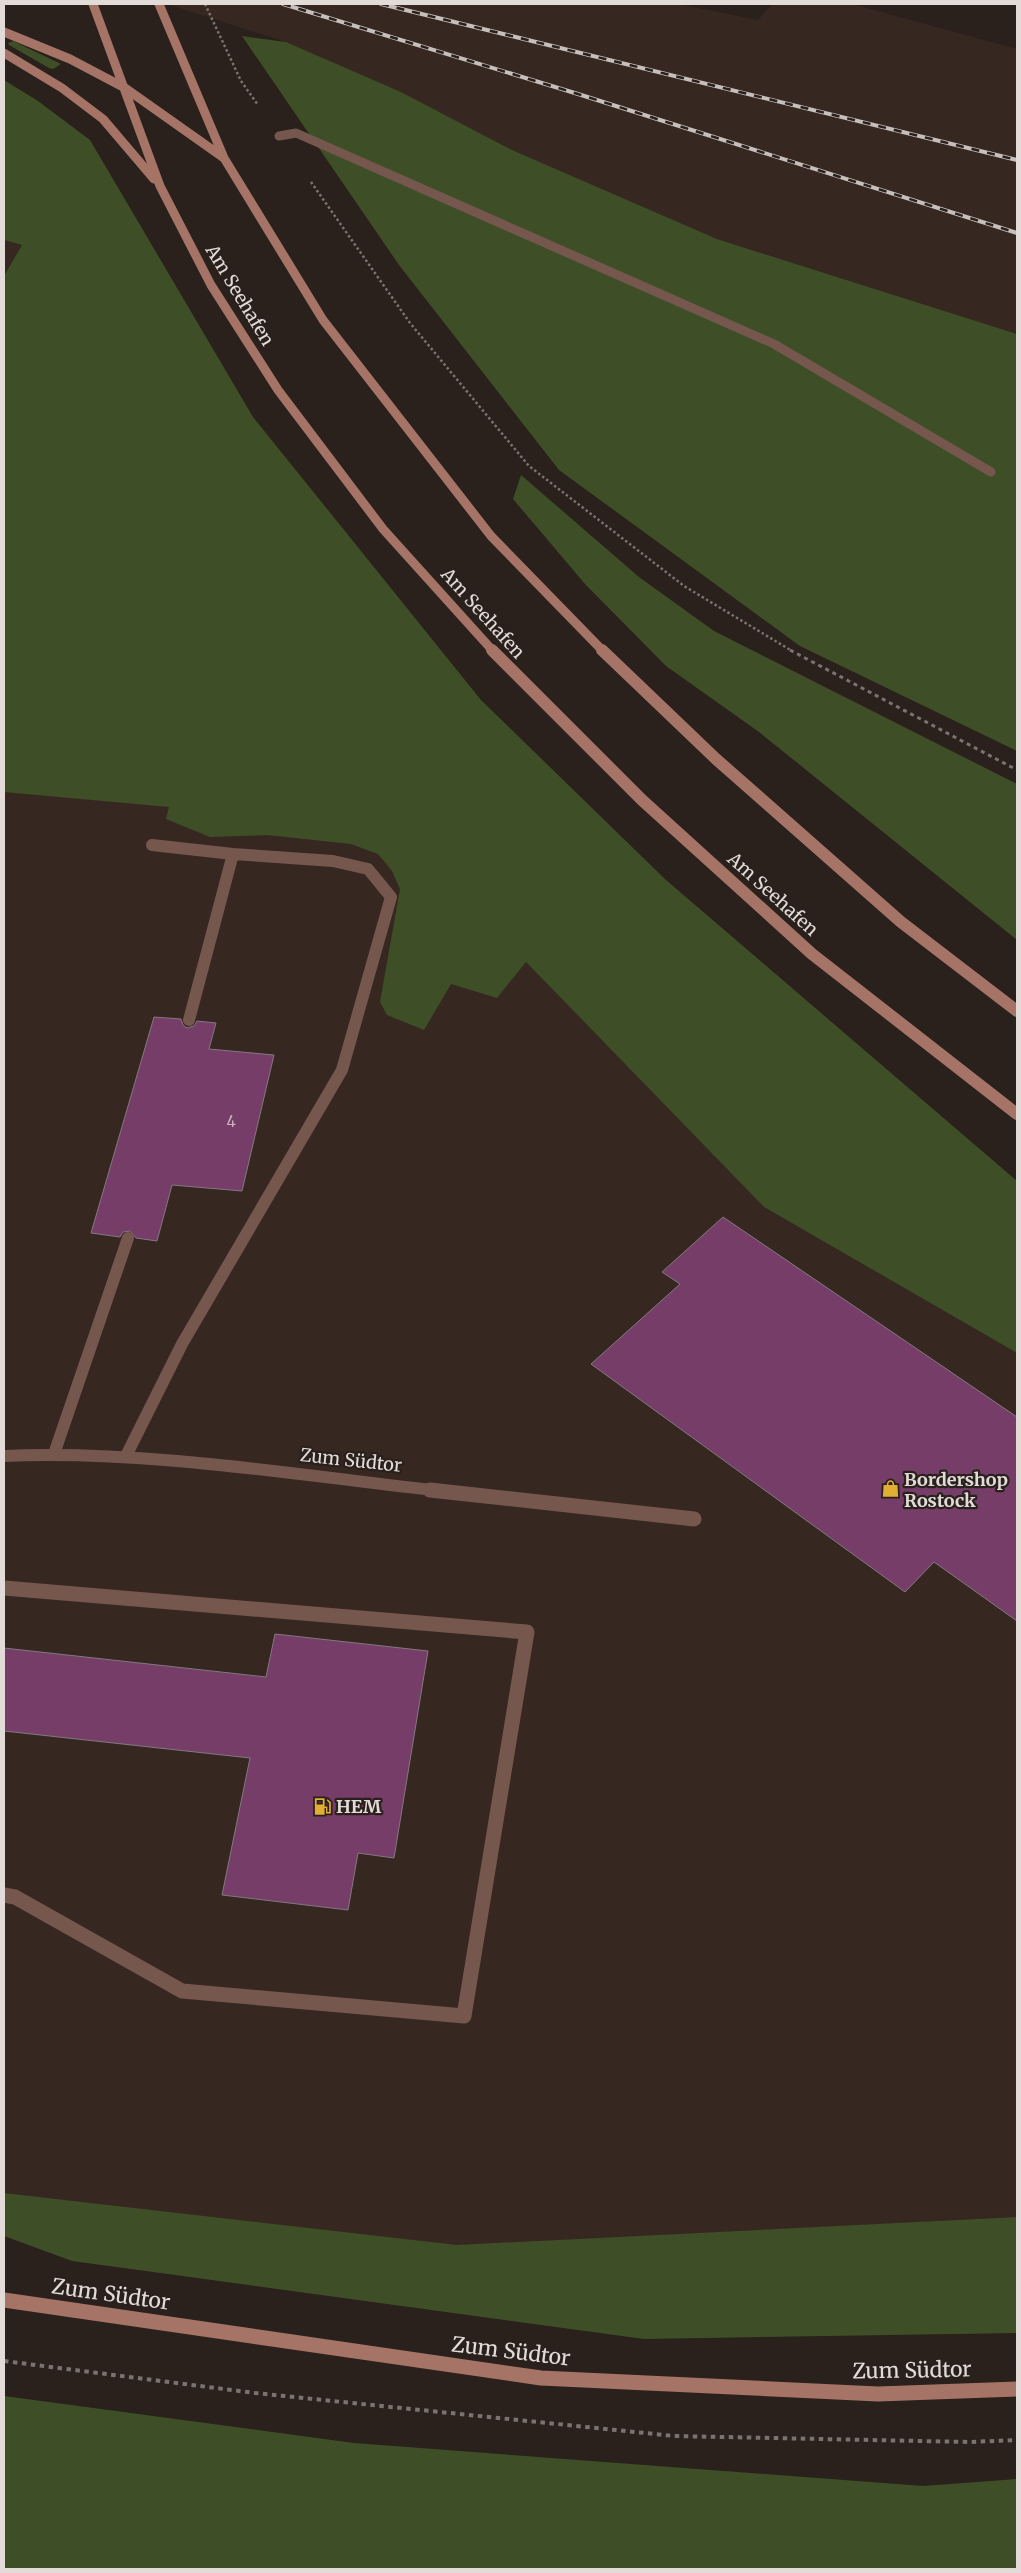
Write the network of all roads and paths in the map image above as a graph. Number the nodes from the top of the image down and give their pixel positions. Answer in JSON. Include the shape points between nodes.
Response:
{"nodes":[{"id":1,"x":93,"y":4,"type":"edge"},
{"id":2,"x":159,"y":4,"type":"edge"},
{"id":3,"x":205,"y":4,"type":"edge"},
{"id":4,"x":4,"y":32,"type":"edge"},
{"id":5,"x":4,"y":53,"type":"edge"},
{"id":6,"x":125,"y":88,"type":"junction"},
{"id":7,"x":279,"y":136,"type":"junction"},
{"id":8,"x":224,"y":158,"type":"junction"},
{"id":9,"x":160,"y":186,"type":"junction"},
{"id":10,"x":992,"y":472,"type":"dead end"},
{"id":11,"x":1017,"y":770,"type":"edge"},
{"id":12,"x":152,"y":845,"type":"dead end"},
{"id":13,"x":233,"y":854,"type":"junction"},
{"id":14,"x":1017,"y":1011,"type":"edge"},
{"id":15,"x":189,"y":1020,"type":"dead end"},
{"id":16,"x":1017,"y":1114,"type":"edge"},
{"id":17,"x":128,"y":1238,"type":"dead end"},
{"id":18,"x":54,"y":1454,"type":"junction"},
{"id":19,"x":4,"y":1456,"type":"edge"},
{"id":20,"x":126,"y":1456,"type":"junction"},
{"id":21,"x":694,"y":1519,"type":"dead end"},
{"id":22,"x":4,"y":1588,"type":"edge"},
{"id":23,"x":4,"y":1896,"type":"edge"},
{"id":24,"x":4,"y":2300,"type":"edge"},
{"id":25,"x":1017,"y":2389,"type":"edge"}],
"edges":[{"from":1,"to":6,"type":"street","name":"Am Seehafen"},
{"from":2,"to":8,"type":"street"},
{"from":3,"to":7,"type":"path","via":[[241,80]]},
{"from":4,"to":6,"type":"street","via":[[70,59]]},
{"from":5,"to":9,"type":"street","via":[[62,88],[103,119]]},
{"from":6,"to":8,"type":"street"},
{"from":6,"to":9,"type":"street","name":"Am Seehafen"},
{"from":7,"to":10,"type":"street","via":[[296,133],[774,344]]},
{"from":7,"to":11,"type":"path","via":[[410,323],[529,466],[684,586],[808,661]]},
{"from":8,"to":14,"type":"street","via":[[323,320],[491,536],[589,638],[716,759],[901,922]]},
{"from":9,"to":16,"type":"street","name":"Am Seehafen","via":[[211,285],[278,390],[383,529],[494,653],[642,800],[812,954]]},
{"from":12,"to":13,"type":"street"},
{"from":13,"to":15,"type":"street"},
{"from":13,"to":20,"type":"street","via":[[333,861],[368,869],[391,897],[342,1070],[182,1344]]},
{"from":17,"to":18,"type":"street"},
{"from":18,"to":19,"type":"street","name":"Zum Südtor"},
{"from":18,"to":20,"type":"street","name":"Zum Südtor"},
{"from":20,"to":21,"type":"street","name":"Zum Südtor"},
{"from":22,"to":23,"type":"street","via":[[527,1632],[464,2016],[182,1991],[15,1897]]},
{"from":24,"to":25,"type":"street","name":"Zum Südtor","via":[[541,2378],[878,2394]]}]}
